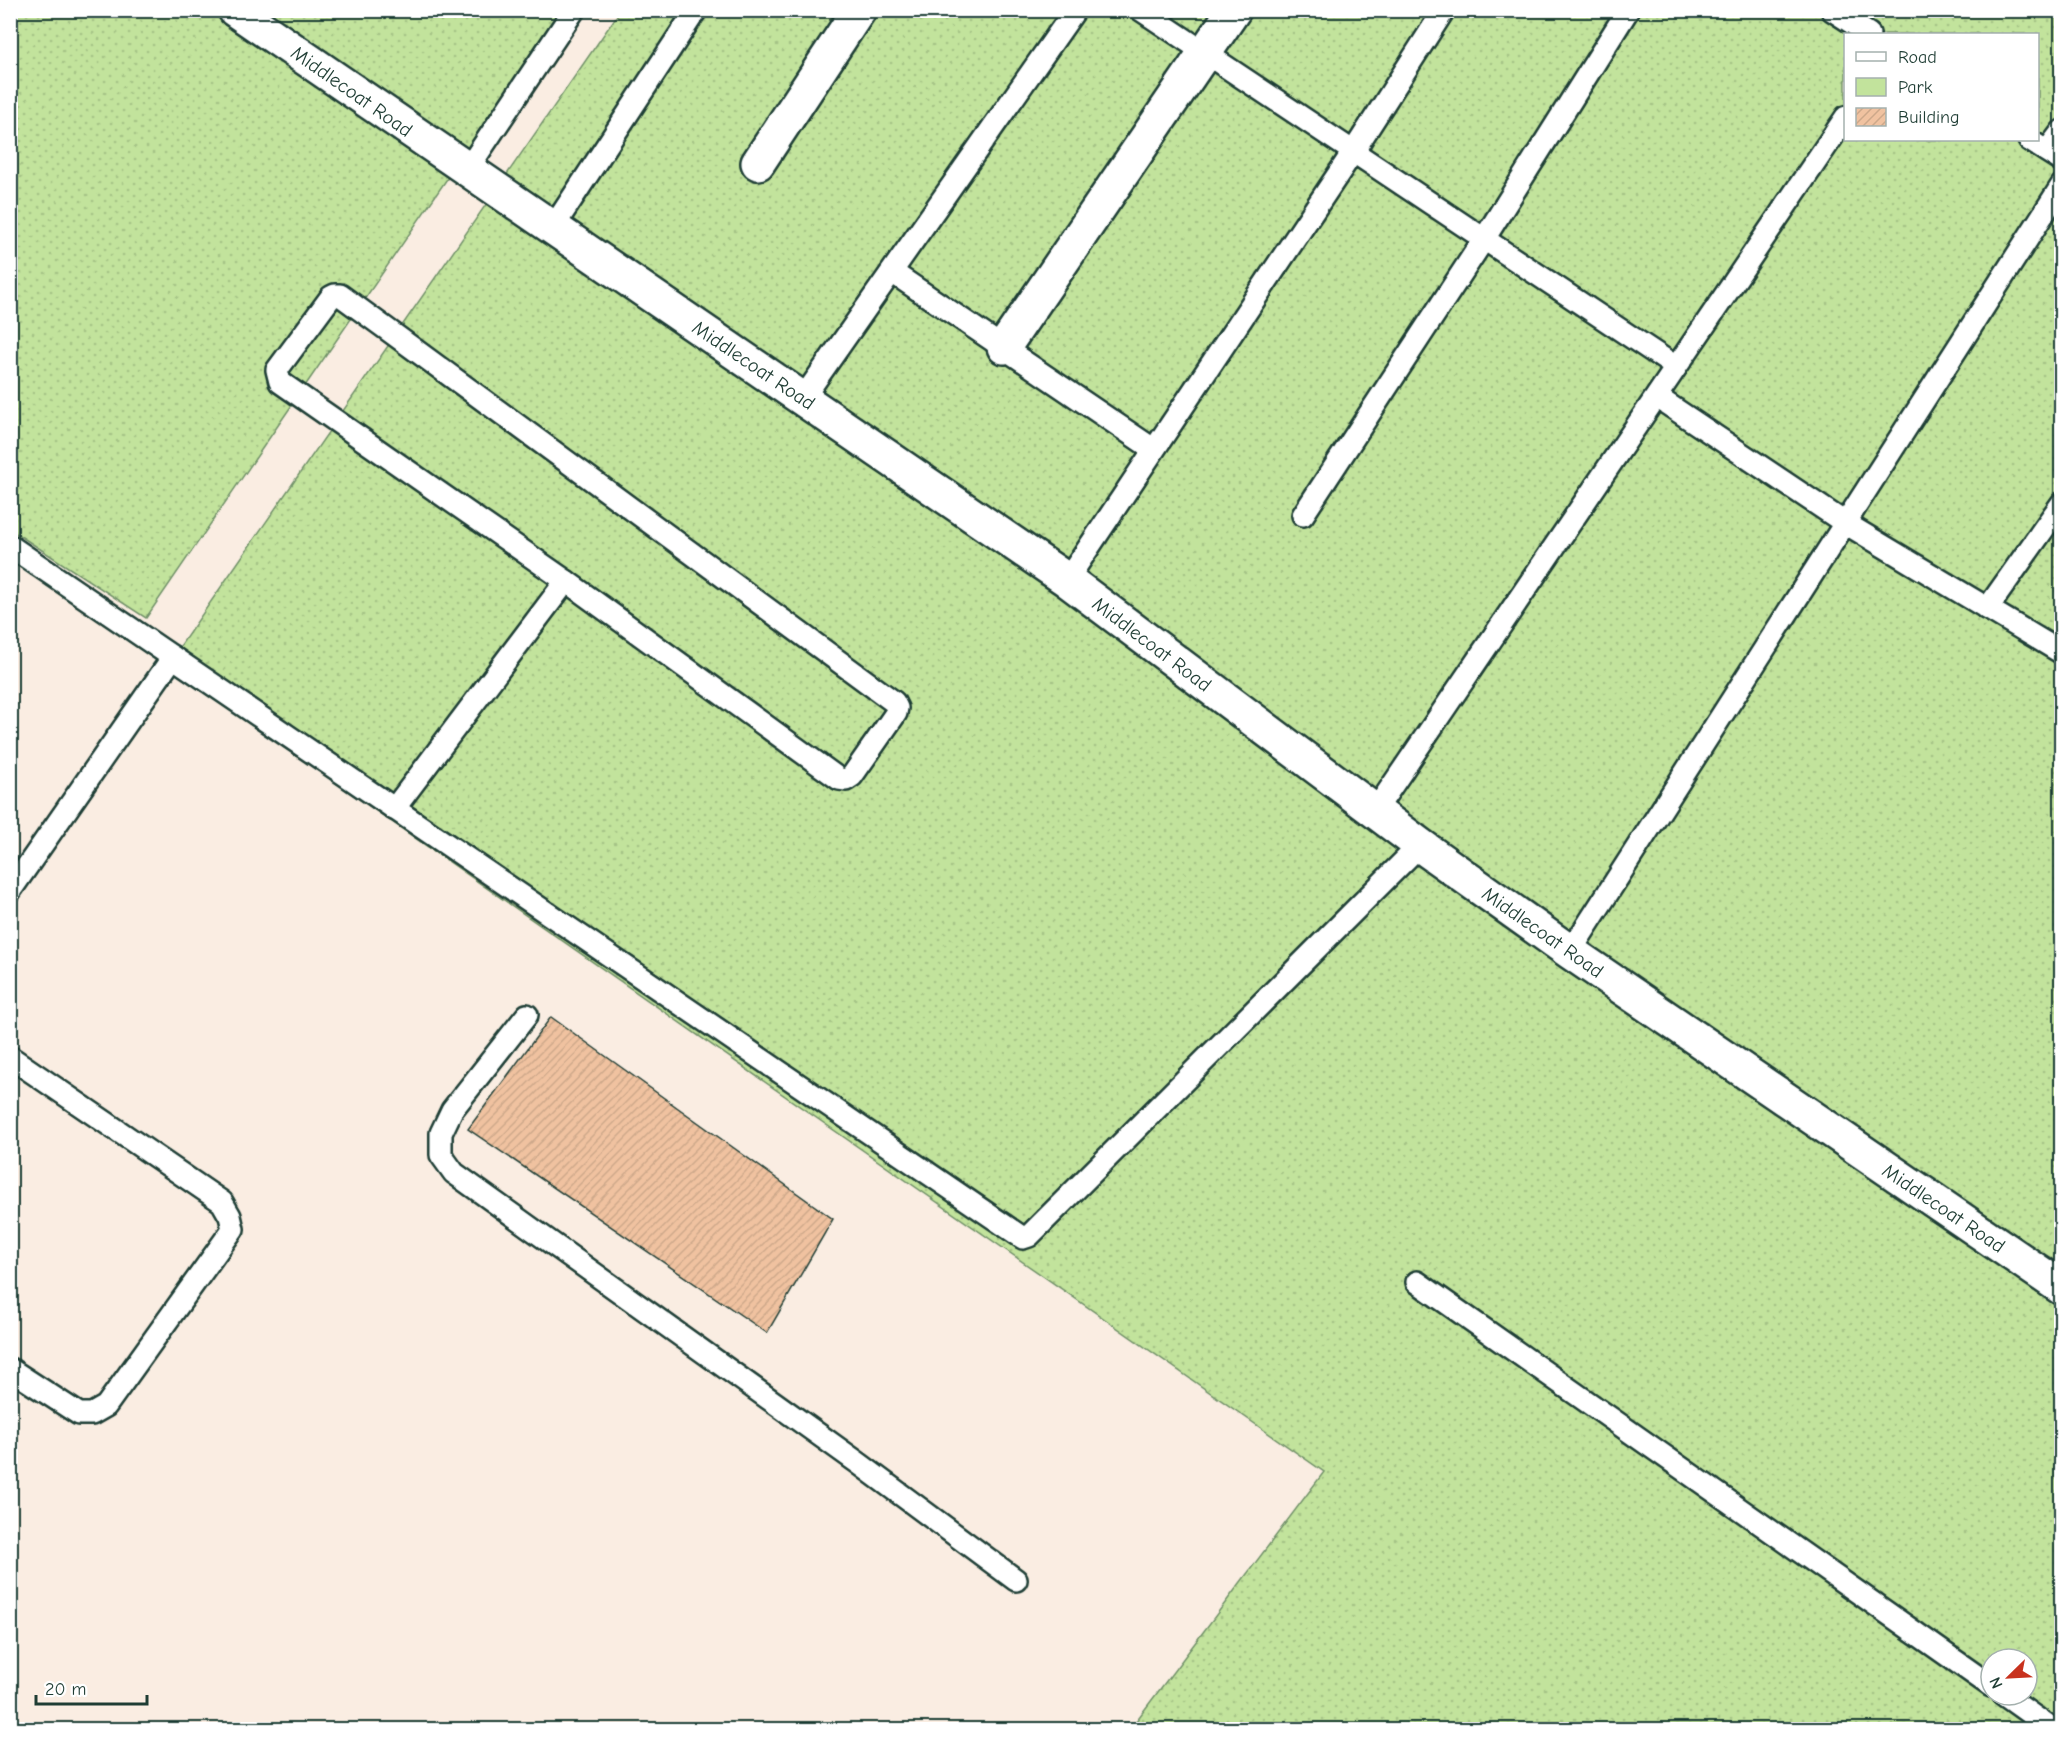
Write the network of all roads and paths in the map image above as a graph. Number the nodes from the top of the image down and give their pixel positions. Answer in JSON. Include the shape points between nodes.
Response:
{"nodes":[{"id":1,"x":235,"y":10,"type":"edge"},
{"id":2,"x":574,"y":10,"type":"edge"},
{"id":3,"x":696,"y":10,"type":"edge"},
{"id":4,"x":859,"y":10,"type":"edge"},
{"id":5,"x":1075,"y":10,"type":"edge"},
{"id":6,"x":1141,"y":10,"type":"edge"},
{"id":7,"x":1234,"y":10,"type":"edge"},
{"id":8,"x":1444,"y":10,"type":"edge"},
{"id":9,"x":1629,"y":10,"type":"edge"},
{"id":10,"x":1832,"y":10,"type":"edge"},
{"id":11,"x":1867,"y":33,"type":"edge"},
{"id":12,"x":1206,"y":54,"type":"junction"},
{"id":13,"x":1844,"y":118,"type":"edge"},
{"id":14,"x":2061,"y":131,"type":"edge"},
{"id":15,"x":2031,"y":141,"type":"edge"},
{"id":16,"x":1353,"y":152,"type":"junction"},
{"id":17,"x":2054,"y":156,"type":"edge"},
{"id":18,"x":758,"y":164,"type":"dead end"},
{"id":19,"x":467,"y":170,"type":"junction"},
{"id":20,"x":2061,"y":185,"type":"edge"},
{"id":21,"x":552,"y":229,"type":"junction"},
{"id":22,"x":1484,"y":239,"type":"junction"},
{"id":23,"x":892,"y":272,"type":"junction"},
{"id":24,"x":1004,"y":347,"type":"junction"},
{"id":25,"x":1676,"y":367,"type":"junction"},
{"id":26,"x":1656,"y":397,"type":"junction"},
{"id":27,"x":803,"y":398,"type":"junction"},
{"id":28,"x":1153,"y":449,"type":"junction"},
{"id":29,"x":2061,"y":503,"type":"edge"},
{"id":30,"x":1303,"y":515,"type":"dead end"},
{"id":31,"x":1845,"y":522,"type":"junction"},
{"id":32,"x":10,"y":546,"type":"edge"},
{"id":33,"x":1066,"y":580,"type":"junction"},
{"id":34,"x":566,"y":581,"type":"junction"},
{"id":35,"x":1987,"y":609,"type":"junction"},
{"id":36,"x":2061,"y":653,"type":"edge"},
{"id":37,"x":173,"y":657,"type":"junction"},
{"id":38,"x":394,"y":809,"type":"junction"},
{"id":39,"x":1375,"y":811,"type":"junction"},
{"id":40,"x":1420,"y":845,"type":"junction"},
{"id":41,"x":10,"y":891,"type":"edge"},
{"id":42,"x":1570,"y":952,"type":"junction"},
{"id":43,"x":527,"y":1015,"type":"dead end"},
{"id":44,"x":10,"y":1057,"type":"edge"},
{"id":45,"x":1417,"y":1282,"type":"dead end"},
{"id":46,"x":2061,"y":1288,"type":"edge"},
{"id":47,"x":10,"y":1369,"type":"edge"},
{"id":48,"x":1016,"y":1580,"type":"dead end"},
{"id":49,"x":1979,"y":1678,"type":"edge"},
{"id":50,"x":2021,"y":1707,"type":"edge"},
{"id":51,"x":2053,"y":1730,"type":"edge"}],
"edges":[{"from":1,"to":19,"type":"street","name":"Middlecoat Road"},
{"from":2,"to":19,"type":"lane"},
{"from":3,"to":21,"type":"lane"},
{"from":4,"to":18,"type":"street"},
{"from":5,"to":23,"type":"lane"},
{"from":6,"to":12,"type":"lane"},
{"from":7,"to":12,"type":"street"},
{"from":8,"to":16,"type":"lane"},
{"from":9,"to":22,"type":"lane"},
{"from":10,"to":11,"type":"lane"},
{"from":12,"to":16,"type":"lane"},
{"from":12,"to":24,"type":"street"},
{"from":13,"to":25,"type":"lane"},
{"from":14,"to":17,"type":"lane"},
{"from":15,"to":17,"type":"lane"},
{"from":16,"to":22,"type":"lane"},
{"from":16,"to":28,"type":"lane"},
{"from":19,"to":21,"type":"street","name":"Middlecoat Road"},
{"from":20,"to":31,"type":"lane"},
{"from":21,"to":27,"type":"street","name":"Middlecoat Road"},
{"from":22,"to":25,"type":"lane"},
{"from":22,"to":30,"type":"lane"},
{"from":23,"to":24,"type":"lane"},
{"from":23,"to":27,"type":"lane"},
{"from":24,"to":28,"type":"lane"},
{"from":25,"to":26,"type":"lane"},
{"from":26,"to":31,"type":"lane"},
{"from":26,"to":39,"type":"lane"},
{"from":27,"to":33,"type":"street","name":"Middlecoat Road"},
{"from":28,"to":33,"type":"lane"},
{"from":29,"to":35,"type":"lane"},
{"from":31,"to":35,"type":"lane"},
{"from":31,"to":42,"type":"lane"},
{"from":32,"to":37,"type":"lane"},
{"from":33,"to":39,"type":"street","name":"Middlecoat Road"},
{"from":34,"to":34,"type":"lane","via":[[280,382],[277,370],[331,297],[340,296],[369,316],[888,697],[894,702],[896,713],[852,776],[839,779]]},
{"from":34,"to":38,"type":"lane"},
{"from":35,"to":36,"type":"lane"},
{"from":37,"to":38,"type":"lane"},
{"from":37,"to":41,"type":"lane"},
{"from":38,"to":40,"type":"lane","via":[[1023,1238]]},
{"from":39,"to":40,"type":"street","name":"Middlecoat Road"},
{"from":40,"to":42,"type":"street","name":"Middlecoat Road"},
{"from":42,"to":46,"type":"street","name":"Middlecoat Road"},
{"from":43,"to":48,"type":"lane","via":[[452,1110],[441,1134],[441,1155],[454,1173]]},
{"from":44,"to":47,"type":"lane","via":[[222,1202],[233,1229],[106,1406],[92,1414],[79,1414]]},
{"from":45,"to":49,"type":"lane"},
{"from":50,"to":51,"type":"lane"}]}
